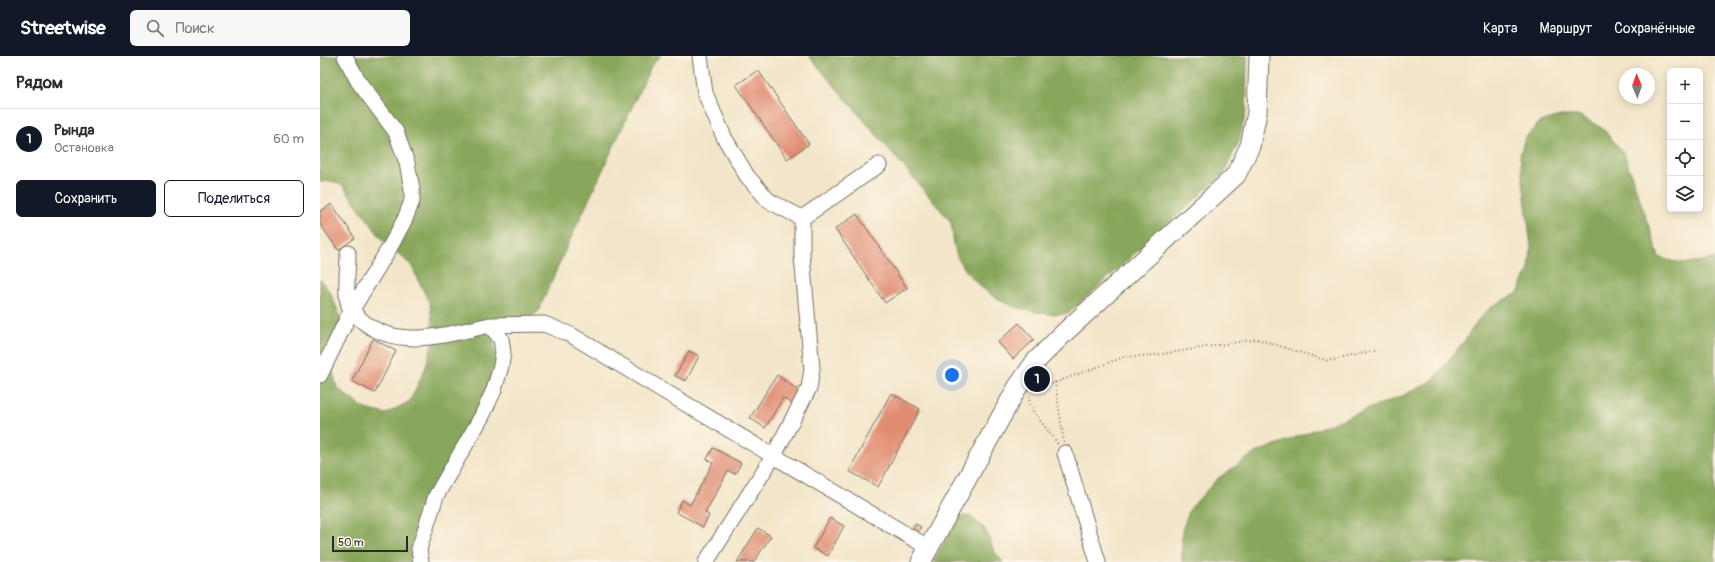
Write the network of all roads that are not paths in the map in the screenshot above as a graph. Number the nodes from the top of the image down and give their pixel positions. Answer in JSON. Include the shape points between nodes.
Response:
{"nodes":[{"id":1,"x":345,"y":56,"type":"edge"},
{"id":2,"x":700,"y":56,"type":"edge"},
{"id":3,"x":1259,"y":56,"type":"edge"},
{"id":4,"x":879,"y":165,"type":"dead end"},
{"id":5,"x":802,"y":218,"type":"junction"},
{"id":6,"x":348,"y":253,"type":"dead end"},
{"id":7,"x":351,"y":311,"type":"junction"},
{"id":8,"x":490,"y":325,"type":"junction"},
{"id":9,"x":320,"y":375,"type":"edge"},
{"id":10,"x":1066,"y":453,"type":"road end"},
{"id":11,"x":774,"y":455,"type":"junction"},
{"id":12,"x":925,"y":555,"type":"edge"},
{"id":13,"x":421,"y":562,"type":"edge"},
{"id":14,"x":706,"y":562,"type":"edge"},
{"id":15,"x":1098,"y":562,"type":"edge"}],
"edges":[{"from":1,"to":7,"type":"lane","via":[[358,81],[396,132],[412,189],[412,201],[405,219]]},
{"from":2,"to":5,"type":"lane","via":[[705,94],[724,137],[747,176],[769,201]]},
{"from":3,"to":12,"type":"main road","via":[[1257,113],[1250,146],[1236,175],[1035,362],[1017,388]]},
{"from":4,"to":5,"type":"lane"},
{"from":5,"to":11,"type":"lane","via":[[802,256],[812,369],[809,388]]},
{"from":6,"to":7,"type":"lane","via":[[348,303]]},
{"from":7,"to":8,"type":"lane","via":[[367,325],[404,339],[423,339]]},
{"from":7,"to":9,"type":"lane"},
{"from":8,"to":11,"type":"lane","via":[[544,324],[559,329]]},
{"from":8,"to":13,"type":"lane","via":[[501,340],[502,366],[482,416],[436,496],[419,549]]},
{"from":10,"to":15,"type":"lane"},
{"from":11,"to":12,"type":"lane"},
{"from":11,"to":14,"type":"lane"}]}
